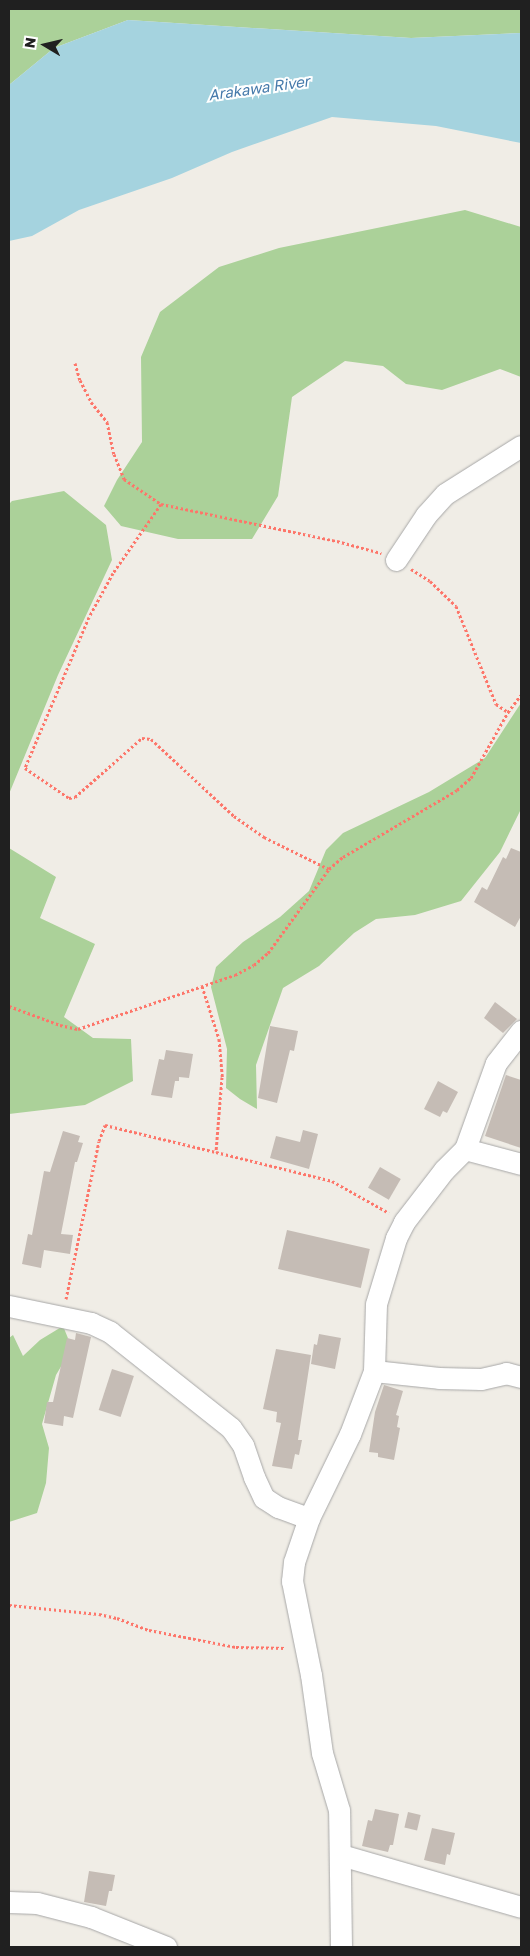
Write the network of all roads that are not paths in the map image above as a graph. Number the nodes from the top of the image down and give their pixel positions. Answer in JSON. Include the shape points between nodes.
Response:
{"nodes":[{"id":1,"x":521,"y":446,"type":"edge"},
{"id":2,"x":396,"y":560,"type":"road end"},
{"id":3,"x":521,"y":1031,"type":"edge"},
{"id":4,"x":465,"y":1149,"type":"junction"},
{"id":5,"x":521,"y":1164,"type":"edge"},
{"id":6,"x":9,"y":1306,"type":"edge"},
{"id":7,"x":374,"y":1371,"type":"junction"},
{"id":8,"x":521,"y":1378,"type":"edge"},
{"id":9,"x":309,"y":1518,"type":"junction"},
{"id":10,"x":341,"y":1855,"type":"junction"},
{"id":11,"x":9,"y":1902,"type":"edge"},
{"id":12,"x":521,"y":1907,"type":"edge"},
{"id":13,"x":166,"y":1947,"type":"edge"},
{"id":14,"x":340,"y":1947,"type":"edge"}],
"edges":[{"from":1,"to":2,"type":"street","via":[[445,494],[426,515]]},
{"from":3,"to":4,"type":"street","via":[[496,1063]]},
{"from":4,"to":5,"type":"street"},
{"from":4,"to":7,"type":"street","via":[[444,1170],[404,1222],[396,1238],[376,1304]]},
{"from":6,"to":9,"type":"street","via":[[92,1324],[110,1332],[231,1428],[243,1445],[264,1498],[278,1507]]},
{"from":7,"to":8,"type":"street","via":[[481,1379],[506,1373]]},
{"from":7,"to":9,"type":"street","via":[[350,1434]]},
{"from":9,"to":10,"type":"street","via":[[294,1562],[292,1581],[322,1753],[339,1810]]},
{"from":10,"to":12,"type":"street"},
{"from":10,"to":14,"type":"street"},
{"from":11,"to":13,"type":"street","via":[[37,1903],[91,1916]]}]}
